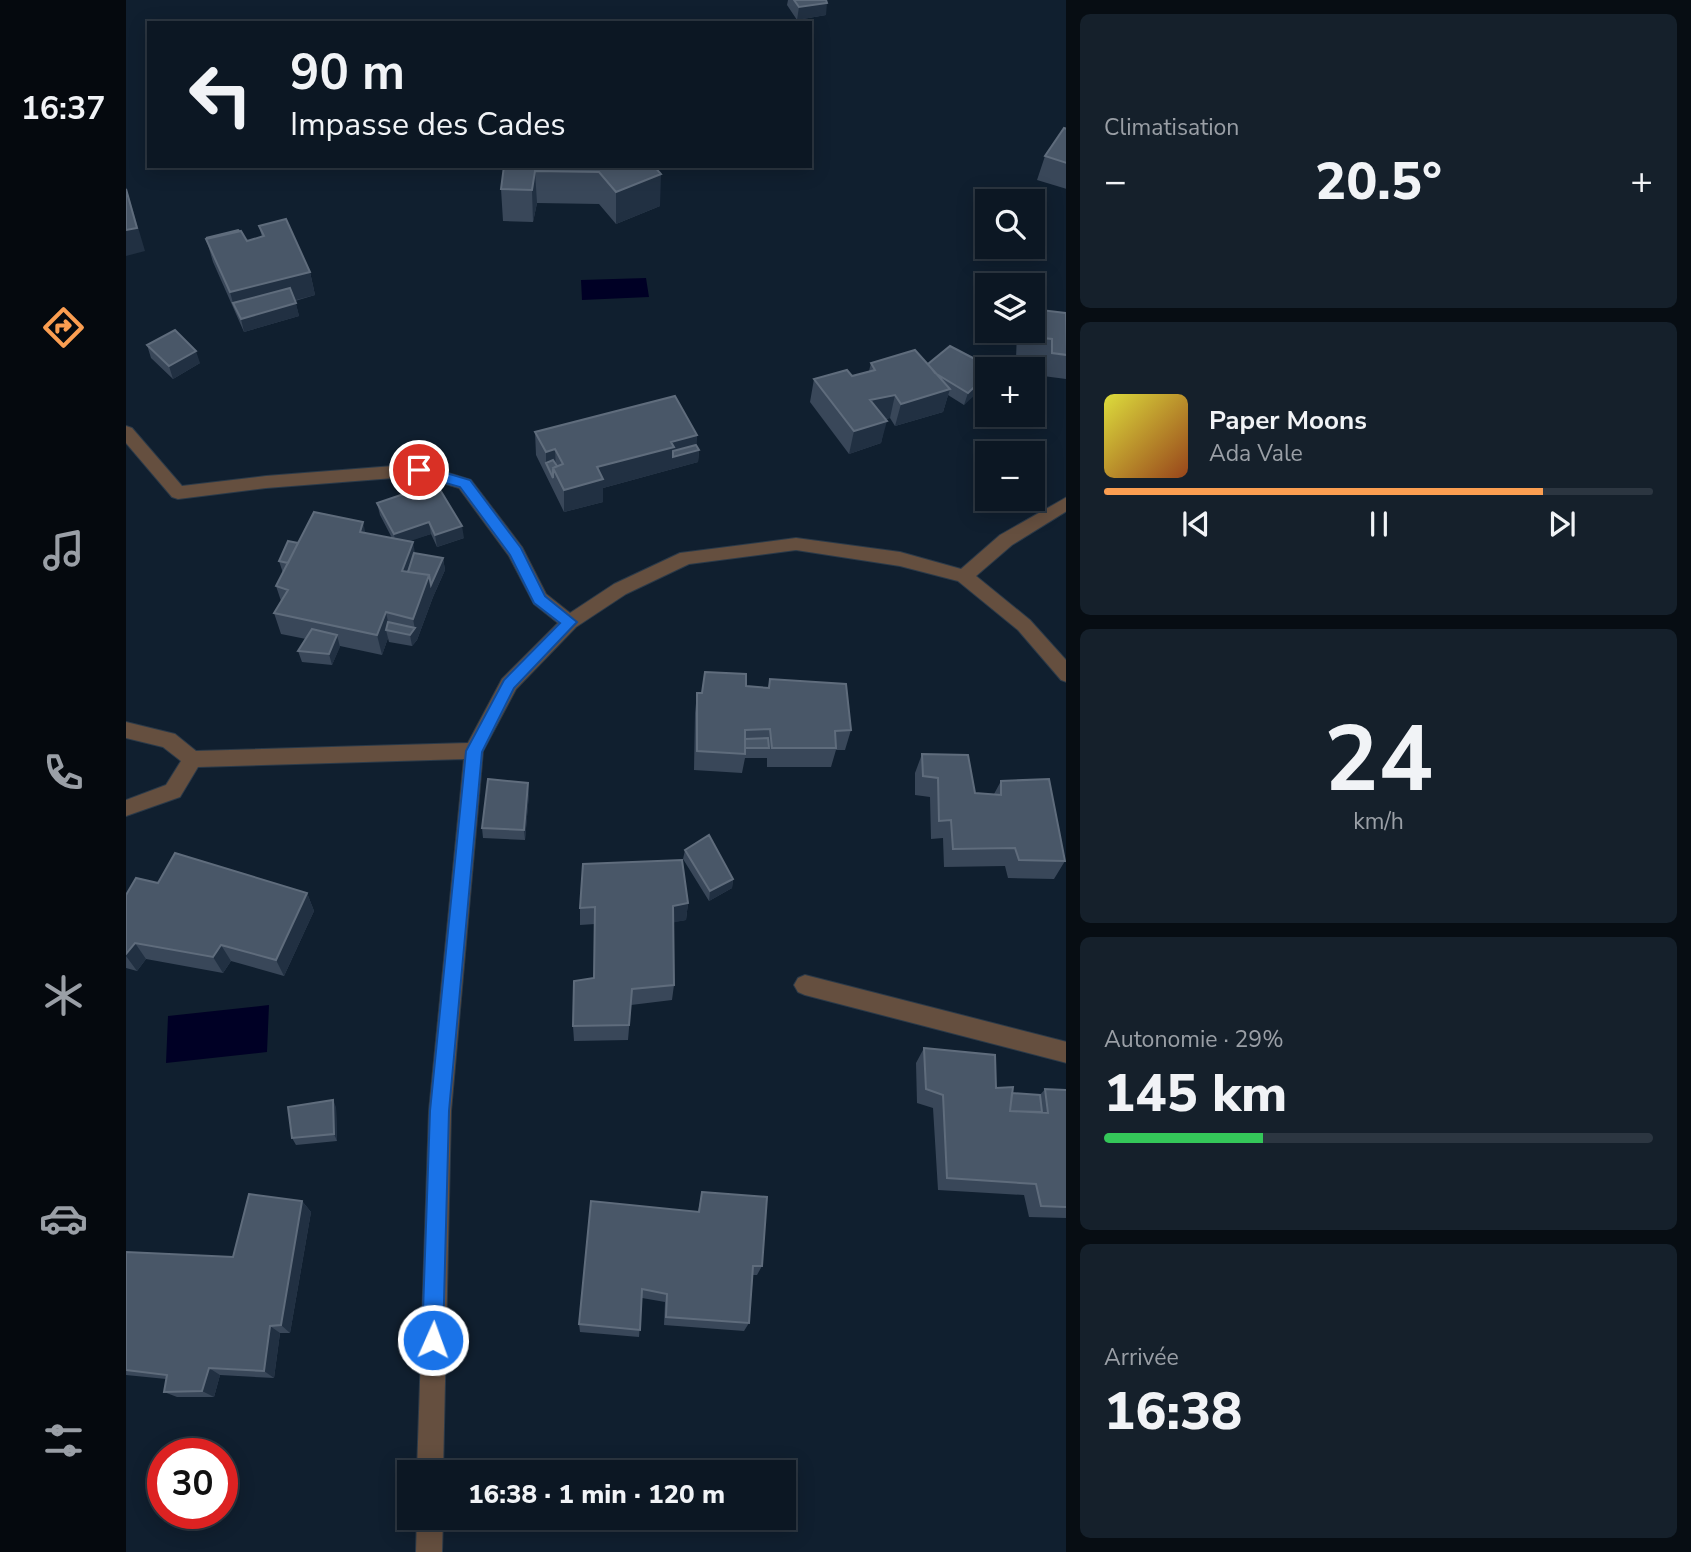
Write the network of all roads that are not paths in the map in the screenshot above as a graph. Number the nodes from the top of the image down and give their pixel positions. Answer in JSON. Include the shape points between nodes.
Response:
{"nodes":[{"id":1,"x":126,"y":432,"type":"edge"},
{"id":2,"x":1066,"y":503,"type":"edge"},
{"id":3,"x":964,"y":576,"type":"junction"},
{"id":4,"x":570,"y":622,"type":"junction"},
{"id":5,"x":1066,"y":674,"type":"edge"},
{"id":6,"x":126,"y":730,"type":"edge"},
{"id":7,"x":474,"y":751,"type":"junction"},
{"id":8,"x":192,"y":759,"type":"junction"},
{"id":9,"x":126,"y":808,"type":"edge"},
{"id":10,"x":805,"y":985,"type":"dead end"},
{"id":11,"x":1066,"y":1053,"type":"edge"},
{"id":12,"x":430,"y":1460,"type":"edge"},
{"id":13,"x":430,"y":1530,"type":"edge"},
{"id":14,"x":429,"y":1552,"type":"edge"}],
"edges":[{"from":1,"to":4,"type":"street","via":[[178,493],[419,470],[465,484],[516,552],[540,599]]},
{"from":2,"to":3,"type":"street","via":[[1006,540]]},
{"from":3,"to":4,"type":"street","via":[[900,559],[796,544],[686,558],[620,589]]},
{"from":3,"to":5,"type":"street","via":[[1024,625]]},
{"from":4,"to":7,"type":"street","via":[[509,684]]},
{"from":6,"to":8,"type":"street","via":[[168,740]]},
{"from":7,"to":8,"type":"street"},
{"from":7,"to":12,"type":"street","via":[[440,1111]]},
{"from":8,"to":9,"type":"street","via":[[173,791]]},
{"from":10,"to":11,"type":"street"},
{"from":13,"to":14,"type":"street"}]}
